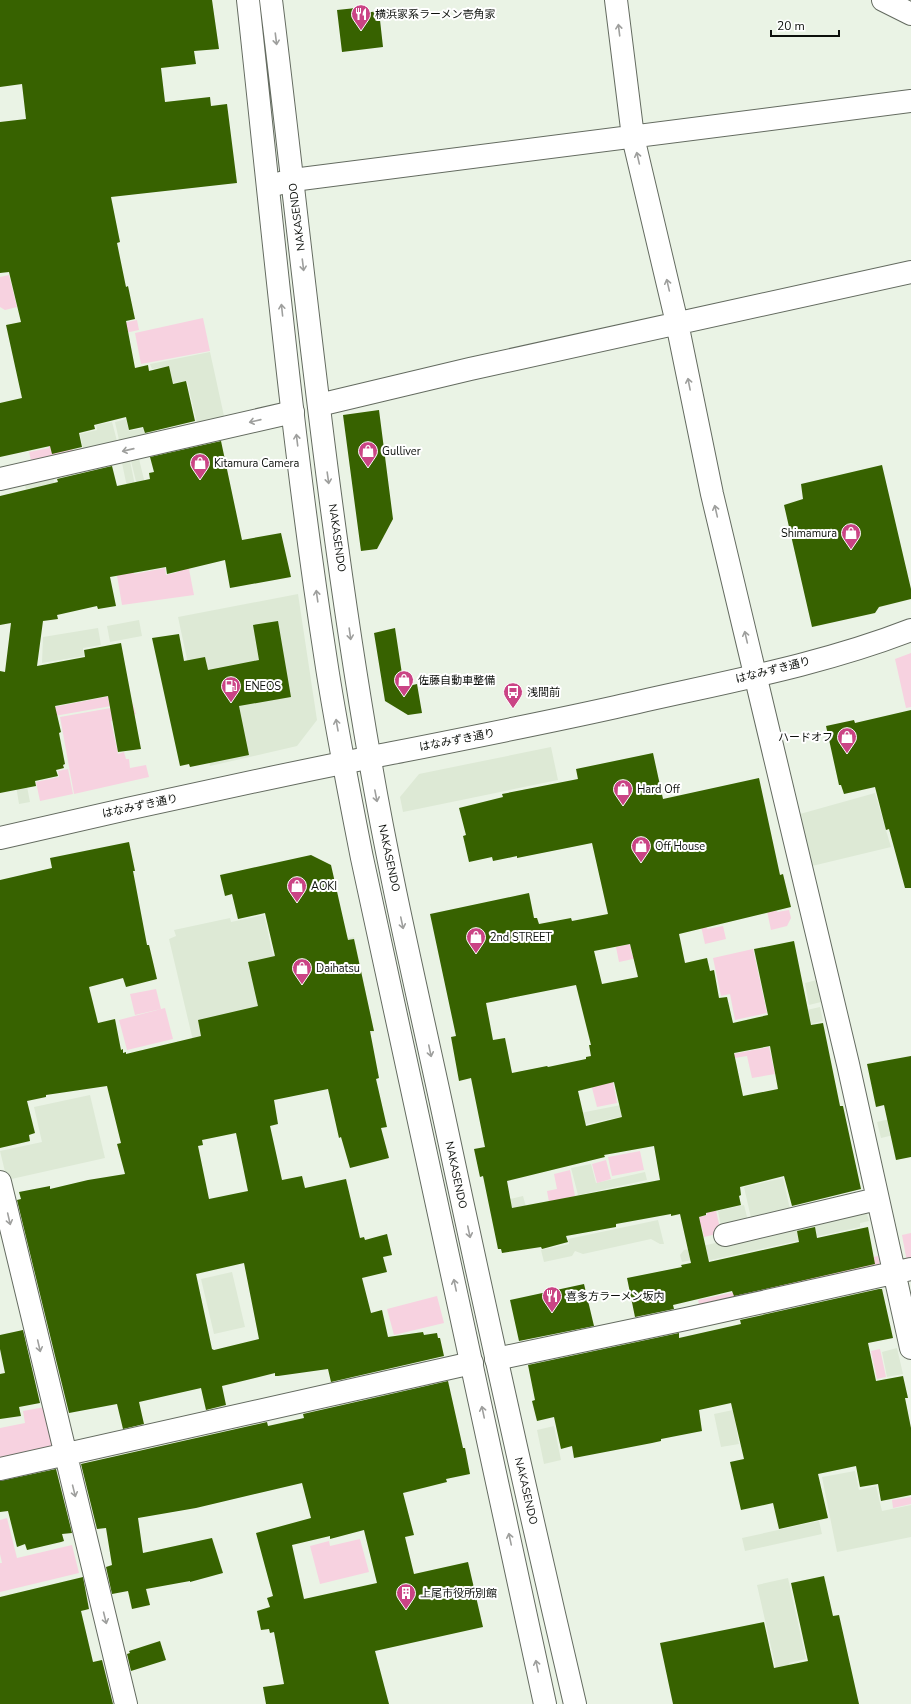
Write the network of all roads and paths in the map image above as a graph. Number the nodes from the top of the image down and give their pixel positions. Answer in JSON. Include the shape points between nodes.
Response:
{"nodes":[{"id":1,"x":248,"y":0,"type":"edge"},
{"id":2,"x":271,"y":0,"type":"edge"},
{"id":3,"x":616,"y":0,"type":"edge"},
{"id":4,"x":883,"y":0,"type":"edge"},
{"id":5,"x":911,"y":14,"type":"edge"},
{"id":6,"x":911,"y":101,"type":"edge"},
{"id":7,"x":633,"y":137,"type":"junction"},
{"id":8,"x":293,"y":180,"type":"junction"},
{"id":9,"x":268,"y":186,"type":"junction"},
{"id":10,"x":911,"y":272,"type":"edge"},
{"id":11,"x":677,"y":323,"type":"junction"},
{"id":12,"x":319,"y":405,"type":"junction"},
{"id":13,"x":293,"y":412,"type":"junction"},
{"id":14,"x":0,"y":479,"type":"edge"},
{"id":15,"x":911,"y":630,"type":"edge"},
{"id":16,"x":755,"y":675,"type":"junction"},
{"id":17,"x":369,"y":758,"type":"junction"},
{"id":18,"x":343,"y":763,"type":"junction"},
{"id":19,"x":0,"y":838,"type":"edge"},
{"id":20,"x":0,"y":1182,"type":"edge"},
{"id":21,"x":877,"y":1199,"type":"junction"},
{"id":22,"x":725,"y":1235,"type":"dead end"},
{"id":23,"x":903,"y":1271,"type":"edge"},
{"id":24,"x":911,"y":1348,"type":"edge"},
{"id":25,"x":496,"y":1359,"type":"junction"},
{"id":26,"x":472,"y":1363,"type":"junction"},
{"id":27,"x":64,"y":1454,"type":"junction"},
{"id":28,"x":0,"y":1469,"type":"edge"},
{"id":29,"x":126,"y":1704,"type":"edge"},
{"id":30,"x":546,"y":1704,"type":"edge"},
{"id":31,"x":575,"y":1704,"type":"edge"}],
"edges":[{"from":1,"to":9,"type":"main road"},
{"from":2,"to":8,"type":"main road","name":"NAKASENDO","one_way":true},
{"from":7,"to":3,"type":"main road","one_way":true},
{"from":4,"to":5,"type":"main road"},
{"from":6,"to":7,"type":"main road"},
{"from":7,"to":8,"type":"main road"},
{"from":11,"to":7,"type":"main road","one_way":true},
{"from":8,"to":9,"type":"main road"},
{"from":8,"to":12,"type":"main road","name":"NAKASENDO","one_way":true},
{"from":13,"to":9,"type":"main road","one_way":true},
{"from":10,"to":11,"type":"main road"},
{"from":11,"to":12,"type":"main road"},
{"from":16,"to":11,"type":"main road","one_way":true,"via":[[712,494]]},
{"from":12,"to":17,"type":"main road","name":"NAKASENDO","one_way":true},
{"from":13,"to":14,"type":"main road","one_way":true},
{"from":18,"to":13,"type":"main road","one_way":true,"via":[[323,638]]},
{"from":15,"to":16,"type":"main road","name":"はなみずき通り","via":[[887,640]]},
{"from":16,"to":17,"type":"main road","name":"はなみずき通り","via":[[551,721]]},
{"from":16,"to":21,"type":"main road","via":[[825,966]]},
{"from":17,"to":18,"type":"main road","name":"はなみずき通り"},
{"from":17,"to":25,"type":"main road","name":"NAKASENDO","one_way":true,"via":[[388,859]]},
{"from":18,"to":19,"type":"main road","name":"はなみずき通り"},
{"from":26,"to":18,"type":"main road","one_way":true},
{"from":20,"to":27,"type":"main road","one_way":true},
{"from":21,"to":22,"type":"main road"},
{"from":21,"to":23,"type":"main road"},
{"from":23,"to":24,"type":"main road"},
{"from":23,"to":25,"type":"main road"},
{"from":25,"to":31,"type":"main road","name":"NAKASENDO"},
{"from":26,"to":27,"type":"main road"},
{"from":30,"to":26,"type":"main road","one_way":true},
{"from":27,"to":28,"type":"main road"},
{"from":27,"to":29,"type":"main road","one_way":true}]}
